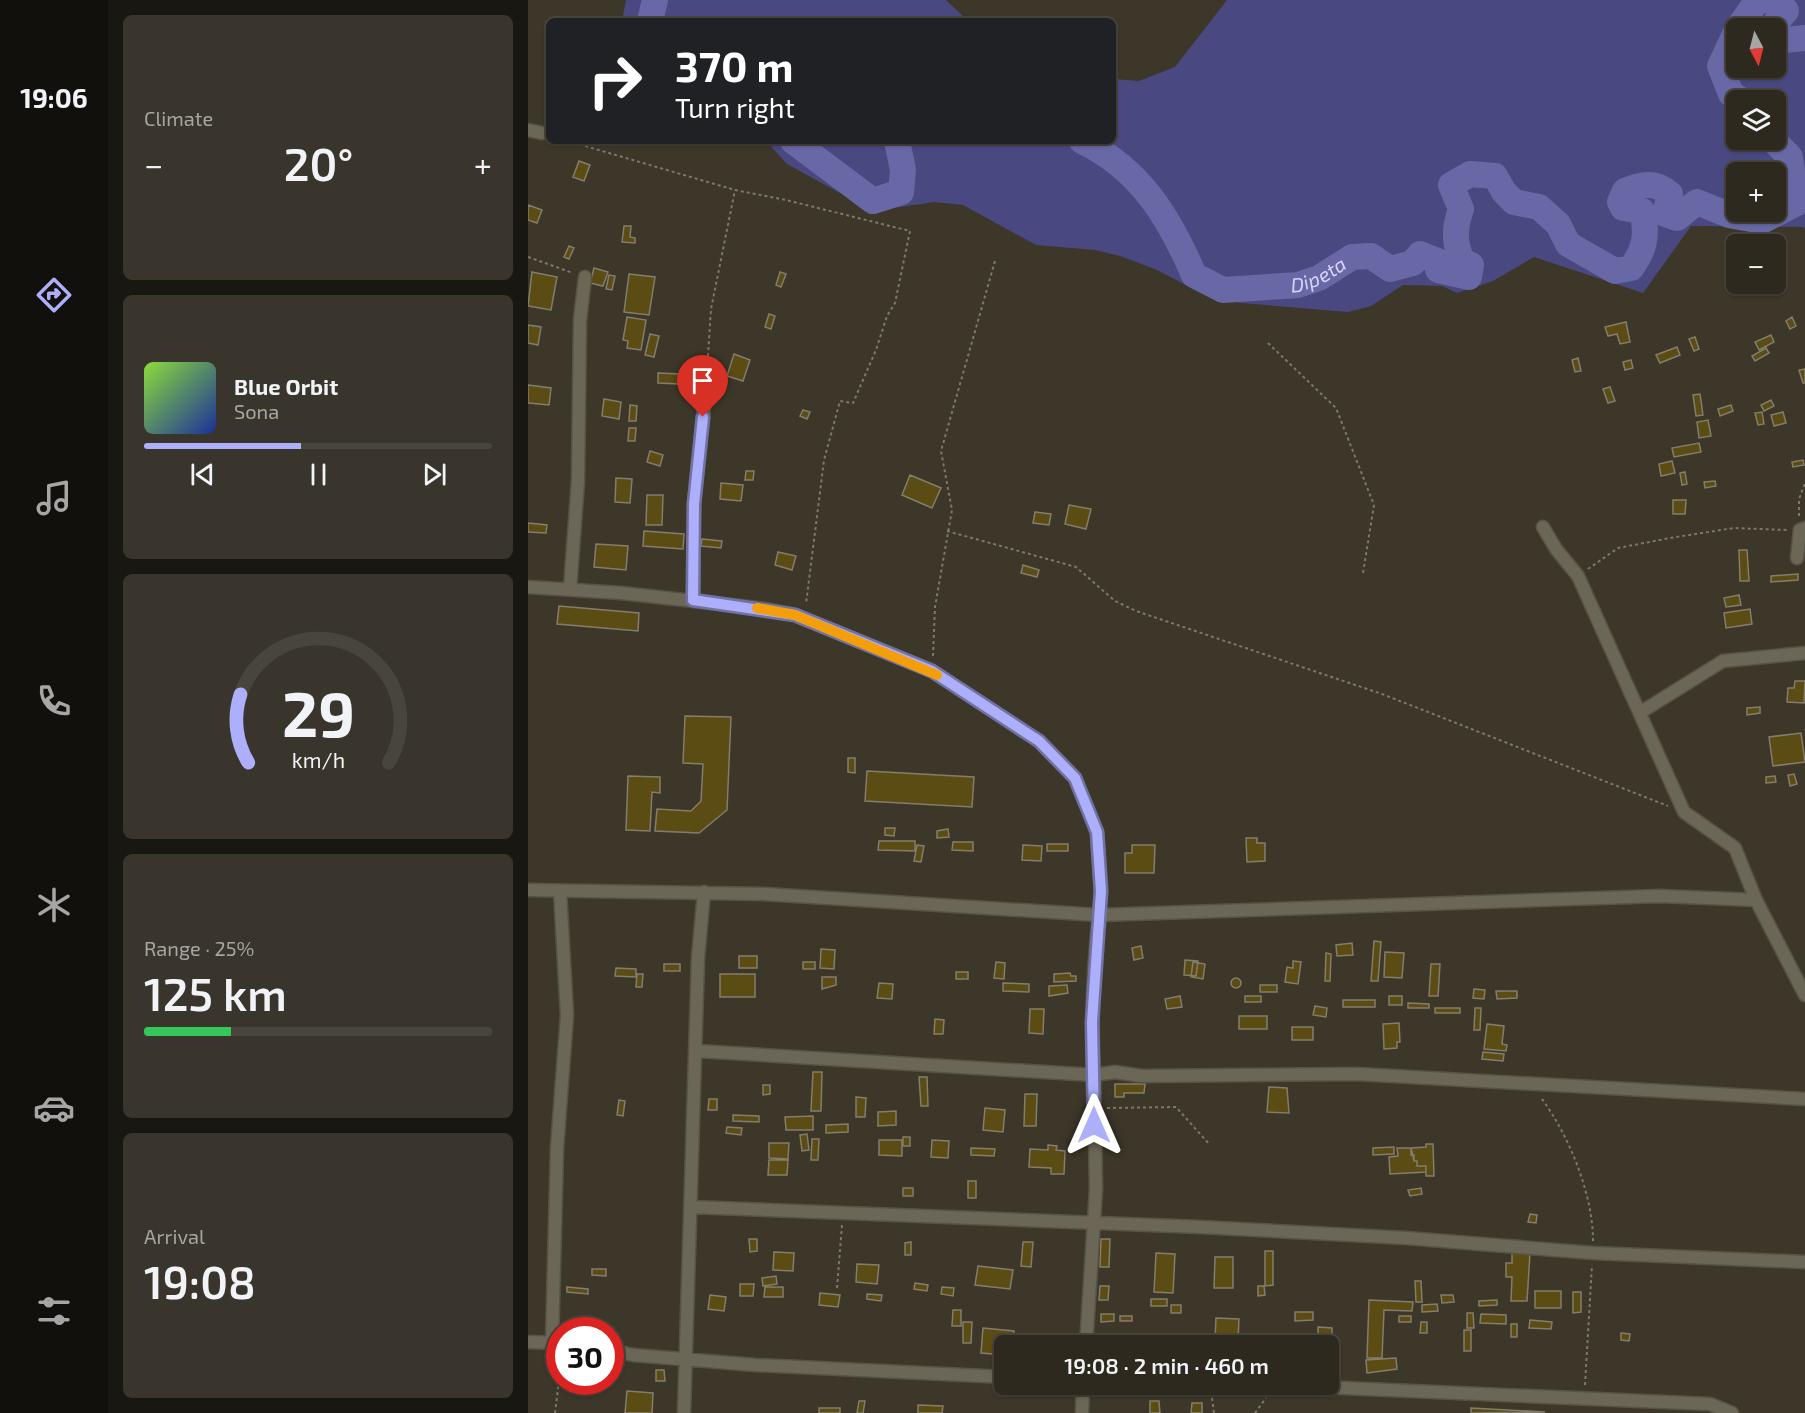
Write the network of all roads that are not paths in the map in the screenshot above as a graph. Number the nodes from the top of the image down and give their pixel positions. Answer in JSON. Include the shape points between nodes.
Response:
{"nodes":[{"id":1,"x":528,"y":130,"type":"edge"},
{"id":2,"x":542,"y":133,"type":"dead end"},
{"id":3,"x":585,"y":277,"type":"road end"},
{"id":4,"x":705,"y":398,"type":"road end"},
{"id":5,"x":1543,"y":526,"type":"dead end"},
{"id":6,"x":1803,"y":529,"type":"edge"},
{"id":7,"x":1797,"y":558,"type":"dead end"},
{"id":8,"x":528,"y":587,"type":"edge"},
{"id":9,"x":570,"y":589,"type":"junction"},
{"id":10,"x":693,"y":600,"type":"junction"},
{"id":11,"x":1805,"y":653,"type":"edge"},
{"id":12,"x":1641,"y":712,"type":"junction"},
{"id":13,"x":528,"y":890,"type":"edge"},
{"id":14,"x":560,"y":891,"type":"junction"},
{"id":15,"x":704,"y":892,"type":"junction"},
{"id":16,"x":1756,"y":900,"type":"junction"},
{"id":17,"x":1100,"y":915,"type":"junction"},
{"id":18,"x":1799,"y":970,"type":"edge"},
{"id":19,"x":1805,"y":995,"type":"edge"},
{"id":20,"x":697,"y":1051,"type":"junction"},
{"id":21,"x":1094,"y":1075,"type":"junction"},
{"id":22,"x":1805,"y":1099,"type":"edge"},
{"id":23,"x":691,"y":1208,"type":"junction"},
{"id":24,"x":1093,"y":1224,"type":"junction"},
{"id":25,"x":1805,"y":1262,"type":"edge"},
{"id":26,"x":556,"y":1317,"type":"edge"},
{"id":27,"x":1087,"y":1335,"type":"edge"},
{"id":28,"x":528,"y":1342,"type":"edge"},
{"id":29,"x":546,"y":1343,"type":"edge"},
{"id":30,"x":624,"y":1353,"type":"edge"},
{"id":31,"x":684,"y":1359,"type":"junction"},
{"id":32,"x":994,"y":1376,"type":"edge"},
{"id":33,"x":1339,"y":1388,"type":"edge"},
{"id":34,"x":1083,"y":1395,"type":"edge"},
{"id":35,"x":1585,"y":1400,"type":"junction"},
{"id":36,"x":684,"y":1413,"type":"edge"},
{"id":37,"x":1082,"y":1413,"type":"edge"},
{"id":38,"x":1584,"y":1413,"type":"edge"},
{"id":39,"x":1732,"y":1413,"type":"edge"}],
"edges":[{"from":1,"to":2,"type":"street"},
{"from":3,"to":9,"type":"street"},
{"from":4,"to":10,"type":"street","via":[[694,504]]},
{"from":5,"to":12,"type":"street","via":[[1578,576]]},
{"from":6,"to":7,"type":"street"},
{"from":8,"to":9,"type":"street"},
{"from":9,"to":10,"type":"street"},
{"from":10,"to":17,"type":"street","via":[[766,609],[804,619],[932,671],[1039,741],[1075,778],[1097,832]]},
{"from":11,"to":12,"type":"street","via":[[1723,661]]},
{"from":12,"to":16,"type":"street","via":[[1684,812],[1735,848]]},
{"from":13,"to":14,"type":"street"},
{"from":14,"to":15,"type":"street"},
{"from":14,"to":26,"type":"street","via":[[567,1015],[557,1148]]},
{"from":15,"to":17,"type":"street"},
{"from":15,"to":20,"type":"street","via":[[698,958]]},
{"from":16,"to":17,"type":"street","via":[[1660,896]]},
{"from":16,"to":18,"type":"street"},
{"from":17,"to":21,"type":"street","via":[[1092,1022]]},
{"from":18,"to":19,"type":"street"},
{"from":20,"to":21,"type":"street"},
{"from":20,"to":23,"type":"street"},
{"from":21,"to":22,"type":"street","via":[[1357,1074]]},
{"from":21,"to":24,"type":"street"},
{"from":23,"to":24,"type":"street"},
{"from":23,"to":31,"type":"street"},
{"from":24,"to":25,"type":"street"},
{"from":24,"to":27,"type":"street"},
{"from":28,"to":29,"type":"street"},
{"from":30,"to":31,"type":"street"},
{"from":31,"to":32,"type":"street"},
{"from":31,"to":36,"type":"street"},
{"from":33,"to":35,"type":"street"},
{"from":34,"to":37,"type":"street"},
{"from":35,"to":38,"type":"street"},
{"from":35,"to":39,"type":"street","via":[[1710,1404]]}]}
